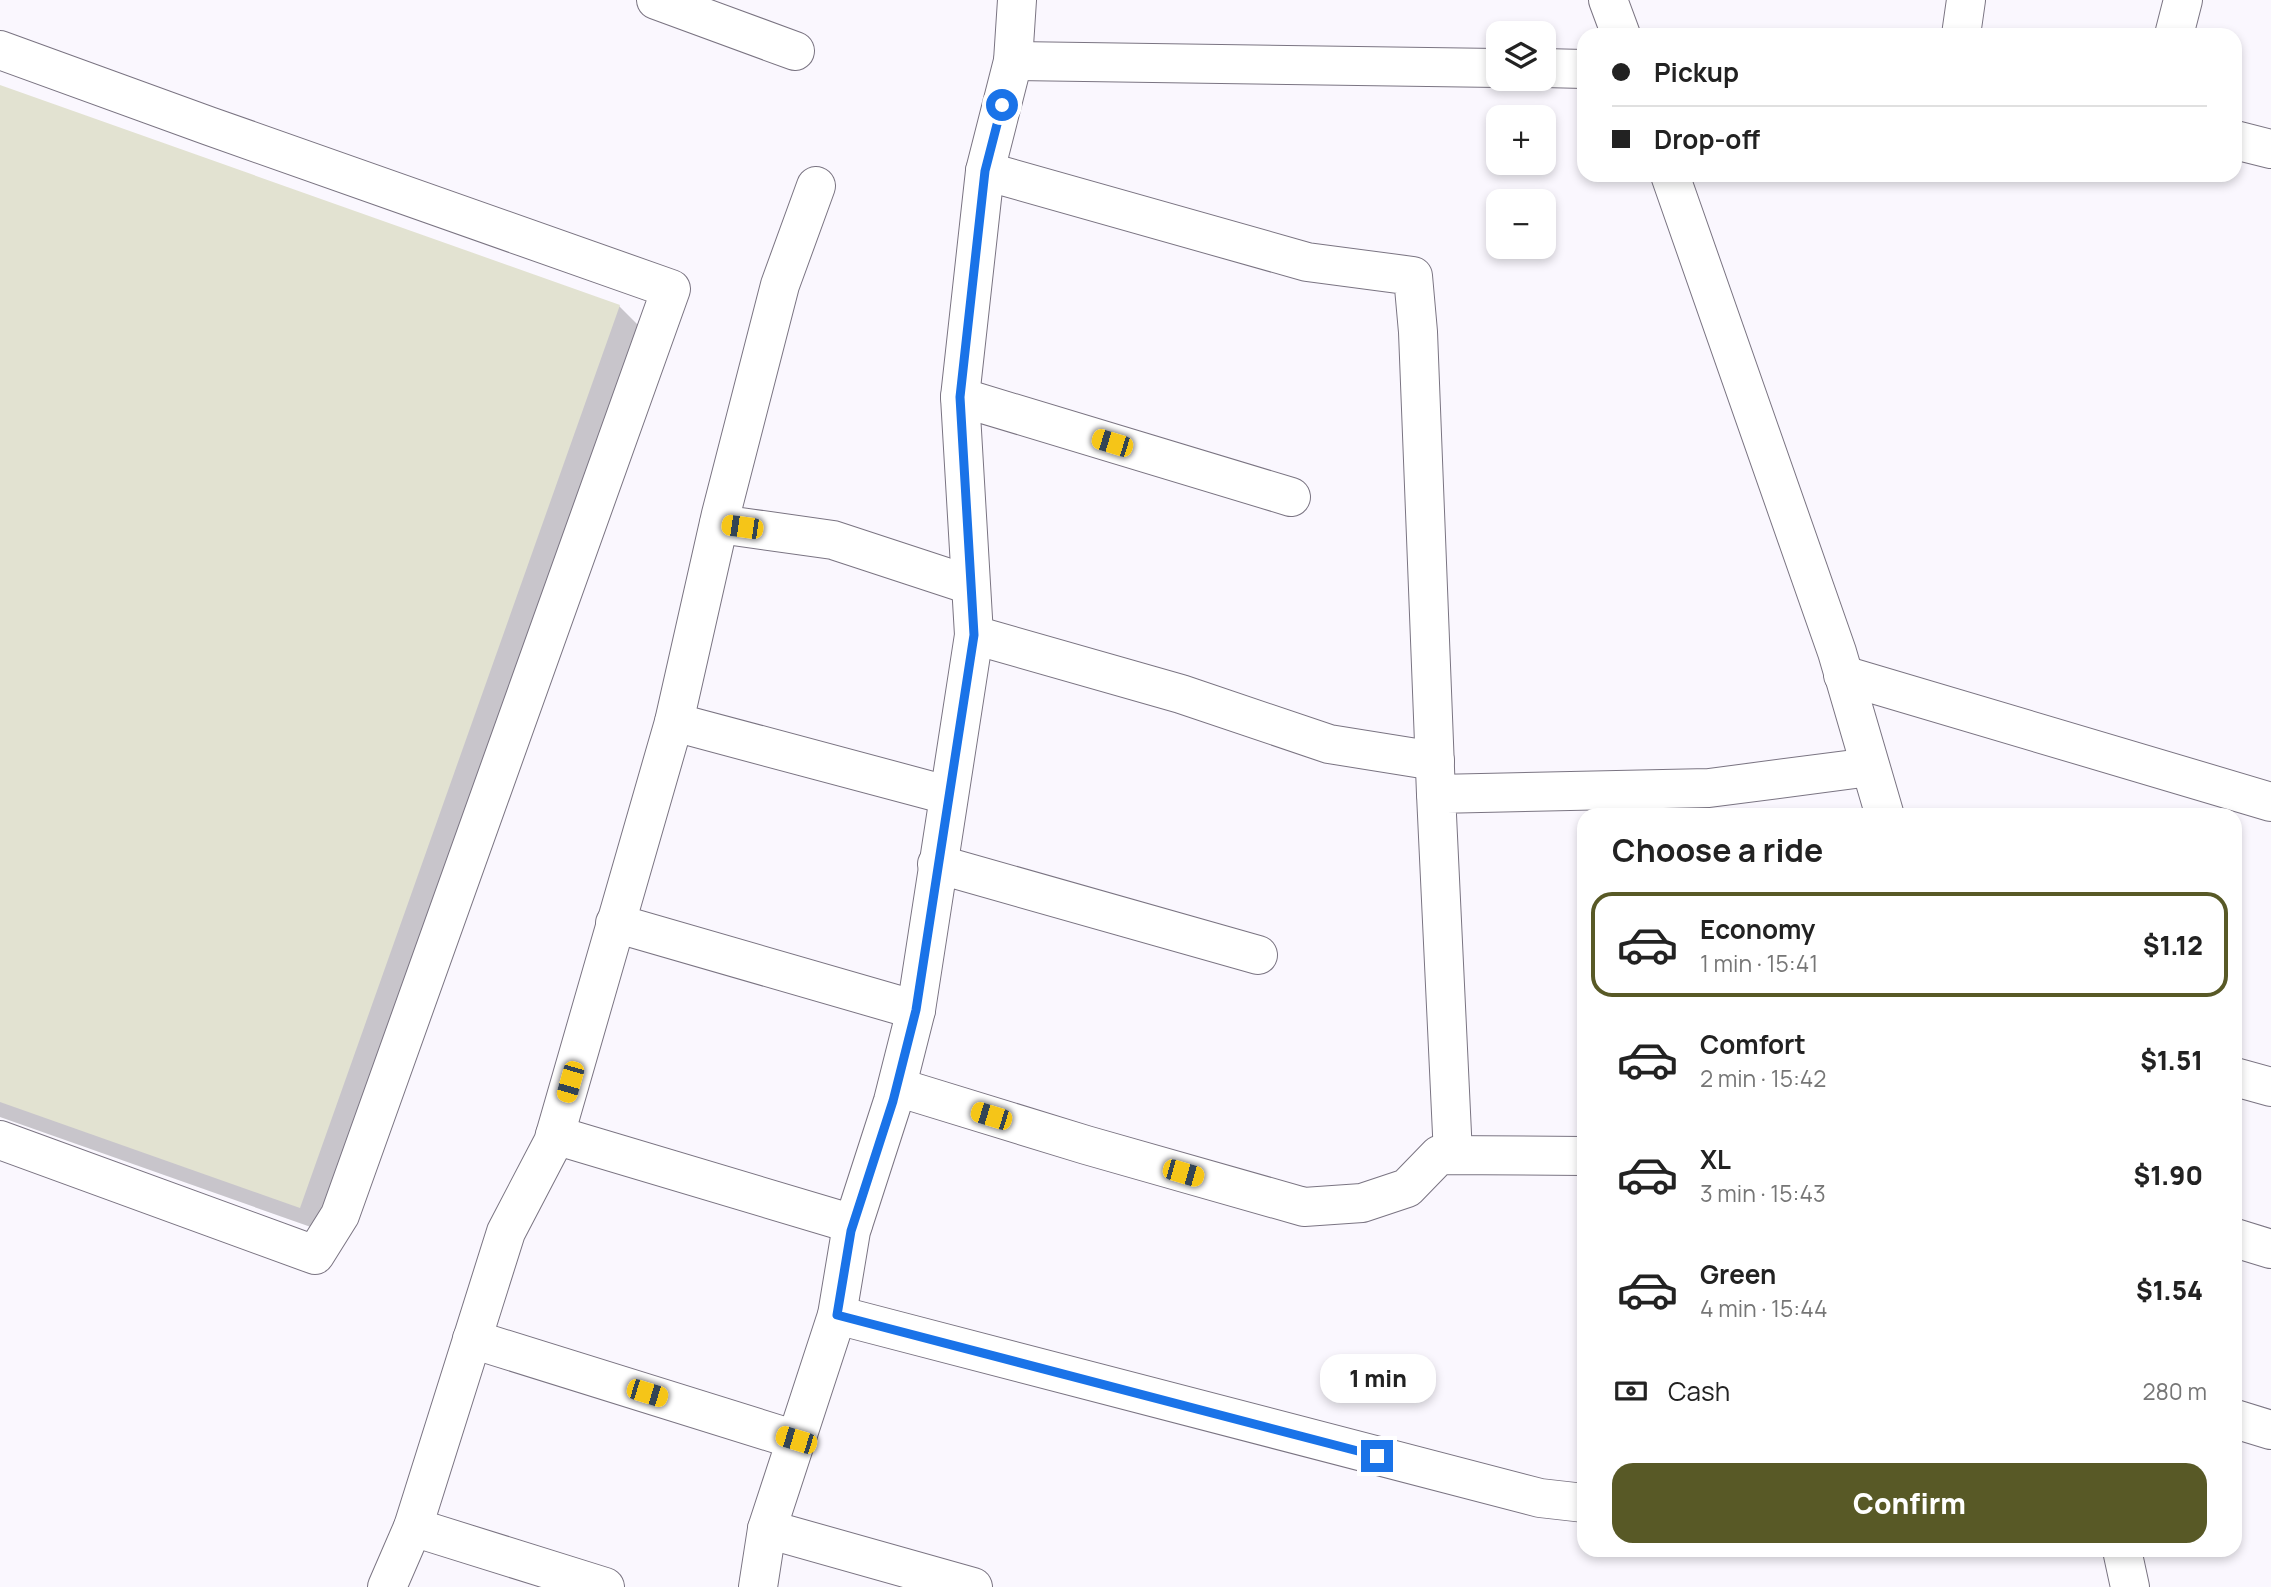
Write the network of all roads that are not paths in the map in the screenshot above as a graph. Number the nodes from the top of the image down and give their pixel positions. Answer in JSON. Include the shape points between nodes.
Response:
{"nodes":[{"id":1,"x":656,"y":0,"type":"edge"},
{"id":2,"x":1017,"y":0,"type":"edge"},
{"id":3,"x":1608,"y":0,"type":"edge"},
{"id":4,"x":1966,"y":0,"type":"edge"},
{"id":5,"x":2183,"y":0,"type":"edge"},
{"id":6,"x":1618,"y":28,"type":"edge"},
{"id":7,"x":1962,"y":28,"type":"edge"},
{"id":8,"x":2176,"y":28,"type":"edge"},
{"id":9,"x":0,"y":50,"type":"edge"},
{"id":10,"x":795,"y":51,"type":"dead end"},
{"id":11,"x":1013,"y":61,"type":"junction"},
{"id":12,"x":1486,"y":68,"type":"edge"},
{"id":13,"x":1556,"y":68,"type":"edge"},
{"id":14,"x":1577,"y":69,"type":"edge"},
{"id":15,"x":2242,"y":142,"type":"edge"},
{"id":16,"x":2271,"y":149,"type":"edge"},
{"id":17,"x":985,"y":171,"type":"junction"},
{"id":18,"x":1673,"y":182,"type":"edge"},
{"id":19,"x":816,"y":186,"type":"dead end"},
{"id":20,"x":960,"y":397,"type":"junction"},
{"id":21,"x":1290,"y":497,"type":"dead end"},
{"id":22,"x":719,"y":524,"type":"junction"},
{"id":23,"x":970,"y":585,"type":"junction"},
{"id":24,"x":974,"y":635,"type":"junction"},
{"id":25,"x":1843,"y":675,"type":"junction"},
{"id":26,"x":674,"y":722,"type":"junction"},
{"id":27,"x":1870,"y":766,"type":"junction"},
{"id":28,"x":1436,"y":778,"type":"junction"},
{"id":29,"x":947,"y":795,"type":"junction"},
{"id":30,"x":2271,"y":802,"type":"edge"},
{"id":31,"x":1883,"y":808,"type":"edge"},
{"id":32,"x":937,"y":864,"type":"junction"},
{"id":33,"x":615,"y":923,"type":"junction"},
{"id":34,"x":1258,"y":955,"type":"dead end"},
{"id":35,"x":916,"y":1010,"type":"junction"},
{"id":36,"x":2242,"y":1078,"type":"edge"},
{"id":37,"x":897,"y":1087,"type":"junction"},
{"id":38,"x":2271,"y":1087,"type":"edge"},
{"id":39,"x":555,"y":1135,"type":"junction"},
{"id":40,"x":0,"y":1140,"type":"edge"},
{"id":41,"x":1453,"y":1155,"type":"junction"},
{"id":42,"x":1577,"y":1156,"type":"edge"},
{"id":43,"x":853,"y":1224,"type":"junction"},
{"id":44,"x":2242,"y":1240,"type":"edge"},
{"id":45,"x":2271,"y":1249,"type":"edge"},
{"id":46,"x":837,"y":1315,"type":"junction"},
{"id":47,"x":472,"y":1339,"type":"junction"},
{"id":48,"x":2242,"y":1421,"type":"edge"},
{"id":49,"x":2271,"y":1430,"type":"edge"},
{"id":50,"x":796,"y":1440,"type":"junction"},
{"id":51,"x":1577,"y":1502,"type":"edge"},
{"id":52,"x":413,"y":1527,"type":"junction"},
{"id":53,"x":768,"y":1529,"type":"junction"},
{"id":54,"x":2124,"y":1557,"type":"edge"},
{"id":55,"x":387,"y":1587,"type":"edge"},
{"id":56,"x":606,"y":1587,"type":"edge"},
{"id":57,"x":758,"y":1587,"type":"edge"},
{"id":58,"x":972,"y":1587,"type":"edge"},
{"id":59,"x":2130,"y":1587,"type":"edge"}],
"edges":[{"from":1,"to":10,"type":"street"},
{"from":2,"to":11,"type":"street"},
{"from":3,"to":6,"type":"street"},
{"from":4,"to":7,"type":"street"},
{"from":5,"to":8,"type":"street"},
{"from":9,"to":40,"type":"street","via":[[671,289],[340,1214],[314,1255]]},
{"from":11,"to":12,"type":"street"},
{"from":11,"to":17,"type":"street"},
{"from":13,"to":14,"type":"street"},
{"from":15,"to":16,"type":"street"},
{"from":17,"to":20,"type":"street"},
{"from":17,"to":28,"type":"street","via":[[1307,262],[1413,276]]},
{"from":18,"to":25,"type":"street"},
{"from":19,"to":22,"type":"street","via":[[780,285]]},
{"from":20,"to":21,"type":"street"},
{"from":20,"to":23,"type":"street"},
{"from":22,"to":23,"type":"street","via":[[833,540]]},
{"from":22,"to":26,"type":"street"},
{"from":23,"to":24,"type":"street"},
{"from":24,"to":28,"type":"street","via":[[1181,694]]},
{"from":24,"to":29,"type":"street"},
{"from":25,"to":27,"type":"street"},
{"from":25,"to":30,"type":"street"},
{"from":26,"to":29,"type":"street"},
{"from":26,"to":33,"type":"street"},
{"from":27,"to":28,"type":"street","via":[[1709,788]]},
{"from":27,"to":31,"type":"street"},
{"from":28,"to":41,"type":"street"},
{"from":29,"to":32,"type":"street"},
{"from":32,"to":34,"type":"street"},
{"from":32,"to":35,"type":"street"},
{"from":33,"to":35,"type":"street"},
{"from":33,"to":39,"type":"street"},
{"from":35,"to":37,"type":"street"},
{"from":36,"to":38,"type":"street"},
{"from":37,"to":41,"type":"street","via":[[1304,1207],[1362,1203],[1407,1188],[1439,1155]]},
{"from":37,"to":43,"type":"street"},
{"from":39,"to":43,"type":"street"},
{"from":39,"to":47,"type":"street","via":[[506,1232]]},
{"from":41,"to":42,"type":"street"},
{"from":43,"to":46,"type":"street"},
{"from":44,"to":45,"type":"street"},
{"from":46,"to":50,"type":"street"},
{"from":46,"to":51,"type":"street","via":[[1539,1498]]},
{"from":47,"to":50,"type":"street"},
{"from":47,"to":52,"type":"street"},
{"from":48,"to":49,"type":"street"},
{"from":50,"to":53,"type":"street"},
{"from":52,"to":55,"type":"street"},
{"from":52,"to":56,"type":"street"},
{"from":53,"to":57,"type":"street"},
{"from":53,"to":58,"type":"street"},
{"from":54,"to":59,"type":"street"}]}
